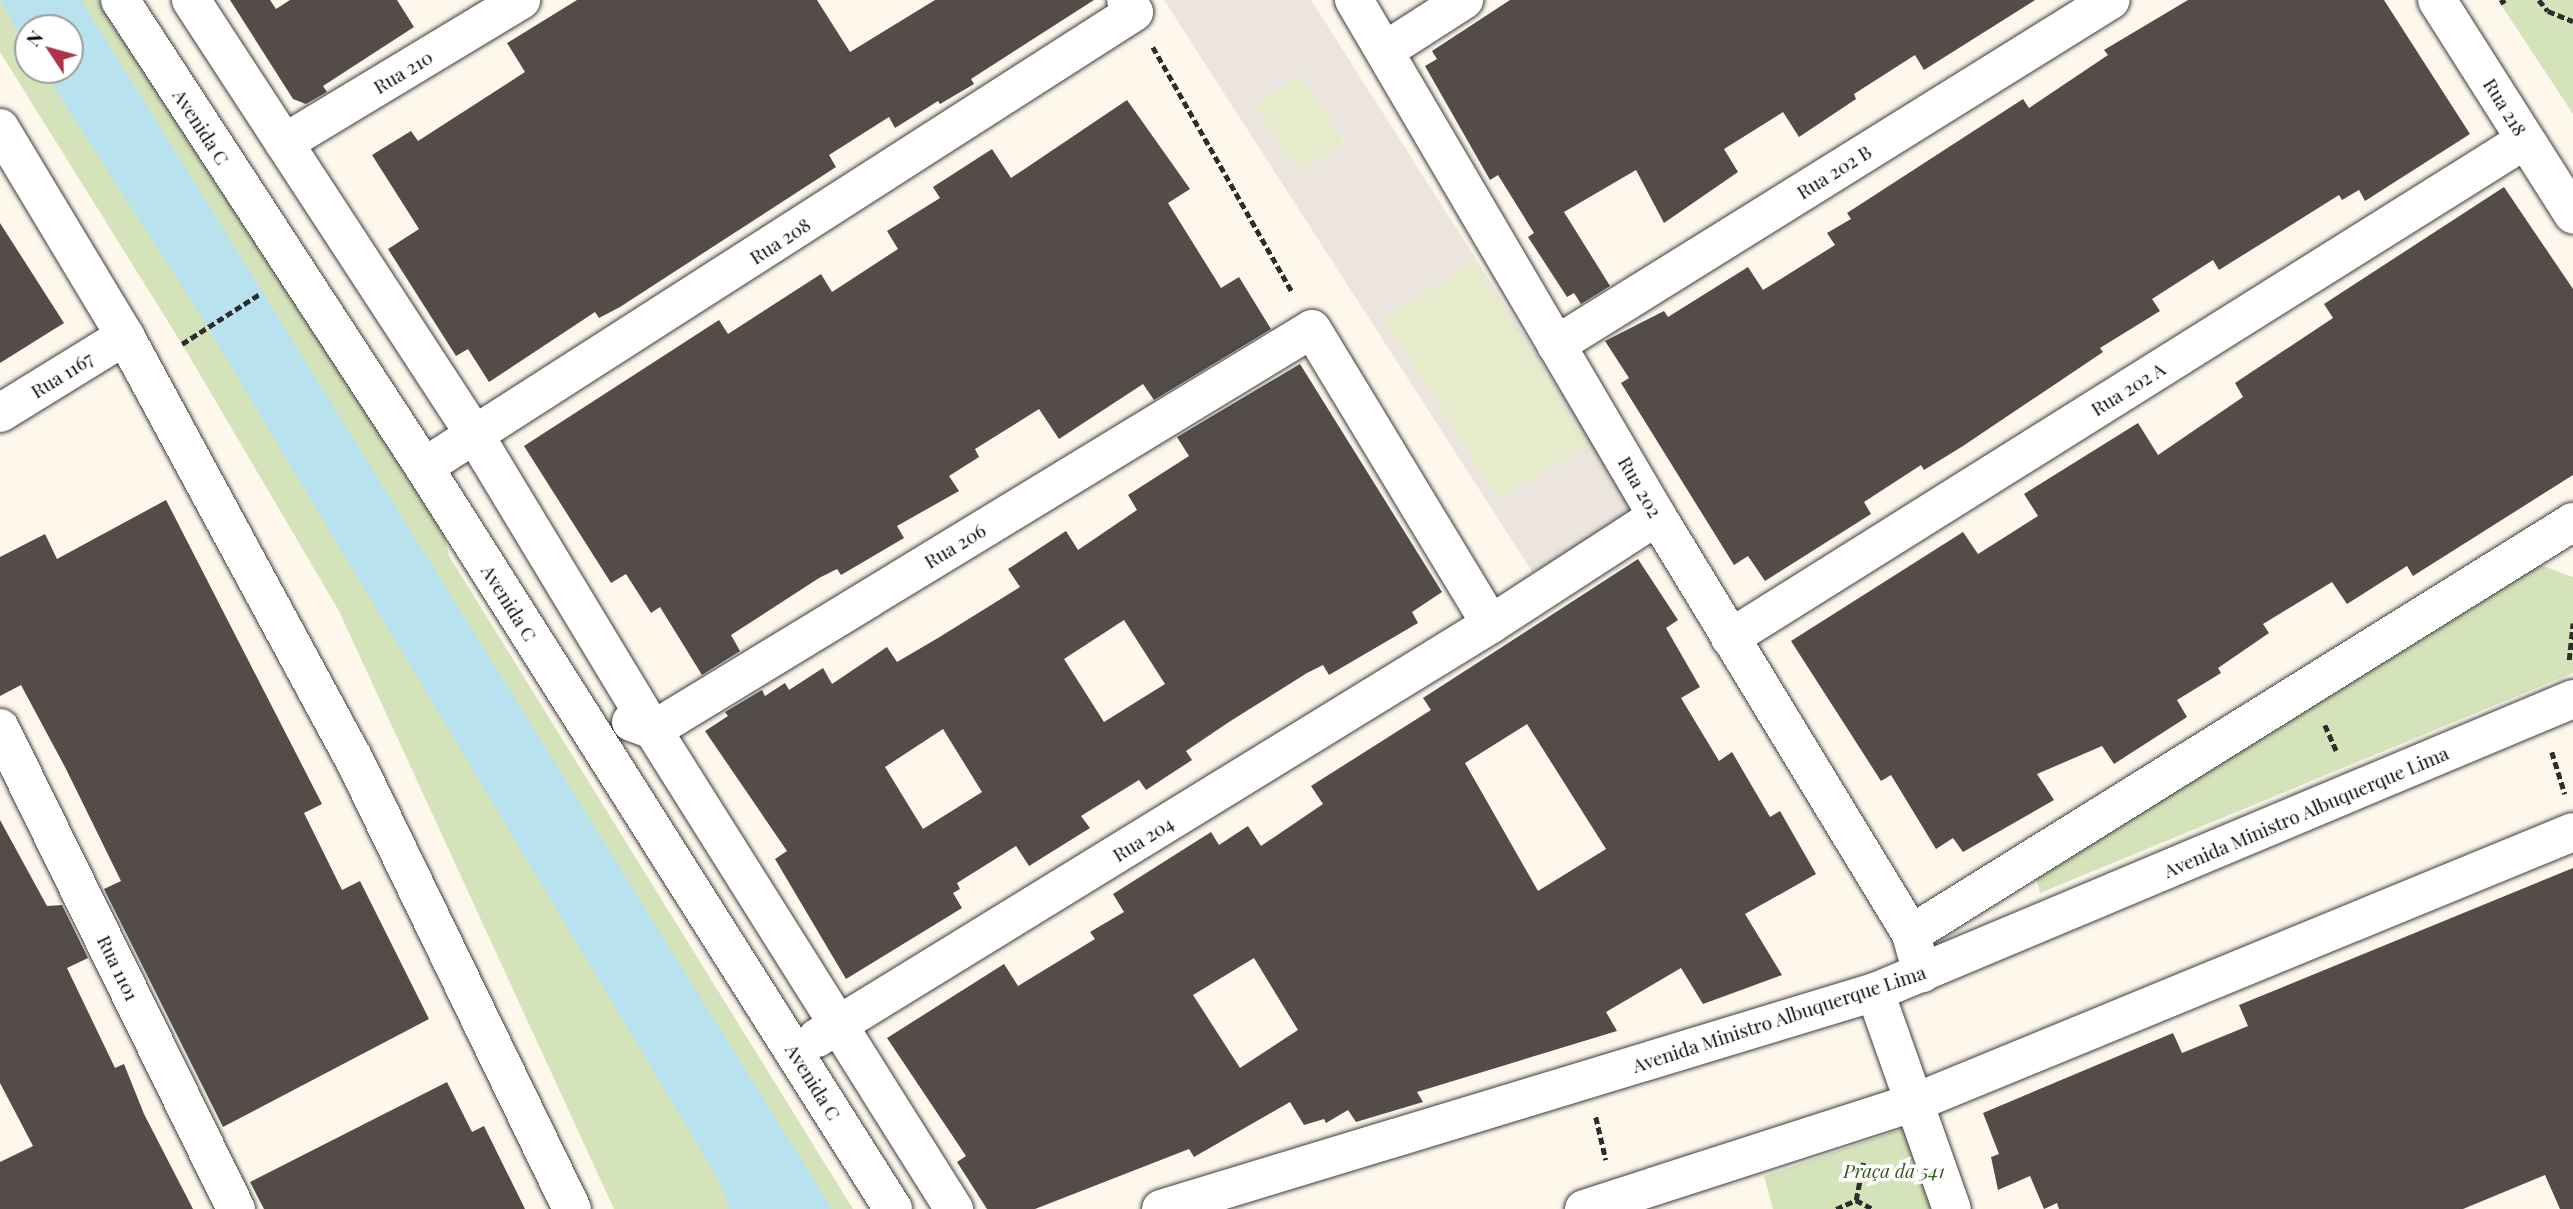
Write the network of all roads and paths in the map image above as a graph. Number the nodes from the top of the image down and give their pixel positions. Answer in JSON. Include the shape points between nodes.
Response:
{"nodes":[{"id":1,"x":120,"y":0,"type":"edge"},
{"id":2,"x":191,"y":0,"type":"edge"},
{"id":3,"x":521,"y":0,"type":"edge"},
{"id":4,"x":1354,"y":0,"type":"edge"},
{"id":5,"x":1464,"y":0,"type":"edge"},
{"id":6,"x":2112,"y":0,"type":"edge"},
{"id":7,"x":2437,"y":0,"type":"edge"},
{"id":8,"x":2539,"y":0,"type":"edge"},
{"id":9,"x":1130,"y":6,"type":"edge"},
{"id":10,"x":2573,"y":21,"type":"edge"},
{"id":11,"x":1385,"y":50,"type":"junction"},
{"id":12,"x":0,"y":128,"type":"edge"},
{"id":13,"x":2525,"y":140,"type":"junction"},
{"id":14,"x":284,"y":143,"type":"junction"},
{"id":15,"x":2573,"y":214,"type":"edge"},
{"id":16,"x":265,"y":290,"type":"dead end"},
{"id":17,"x":1312,"y":329,"type":"junction"},
{"id":18,"x":125,"y":336,"type":"junction"},
{"id":19,"x":182,"y":344,"type":"dead end"},
{"id":20,"x":1556,"y":345,"type":"junction"},
{"id":21,"x":0,"y":414,"type":"edge"},
{"id":22,"x":476,"y":437,"type":"junction"},
{"id":23,"x":424,"y":467,"type":"junction"},
{"id":24,"x":1657,"y":516,"type":"junction"},
{"id":25,"x":2573,"y":522,"type":"edge"},
{"id":26,"x":2573,"y":623,"type":"edge"},
{"id":27,"x":1491,"y":624,"type":"junction"},
{"id":28,"x":1730,"y":638,"type":"junction"},
{"id":29,"x":2570,"y":687,"type":"edge"},
{"id":30,"x":0,"y":728,"type":"edge"},
{"id":31,"x":653,"y":730,"type":"junction"},
{"id":32,"x":601,"y":747,"type":"junction"},
{"id":33,"x":2550,"y":748,"type":"dead end"},
{"id":34,"x":2570,"y":816,"type":"edge"},
{"id":35,"x":1911,"y":934,"type":"junction"},
{"id":36,"x":1922,"y":974,"type":"junction"},
{"id":37,"x":1875,"y":992,"type":"junction"},
{"id":38,"x":837,"y":1026,"type":"junction"},
{"id":39,"x":794,"y":1052,"type":"junction"},
{"id":40,"x":1916,"y":1102,"type":"junction"},
{"id":41,"x":1595,"y":1113,"type":"dead end"},
{"id":42,"x":1864,"y":1153,"type":"dead end"},
{"id":43,"x":1607,"y":1165,"type":"dead end"},
{"id":44,"x":1856,"y":1200,"type":"junction"},
{"id":45,"x":236,"y":1209,"type":"edge"},
{"id":46,"x":572,"y":1209,"type":"edge"},
{"id":47,"x":893,"y":1209,"type":"edge"},
{"id":48,"x":954,"y":1209,"type":"edge"},
{"id":49,"x":1161,"y":1209,"type":"edge"},
{"id":50,"x":1584,"y":1209,"type":"edge"},
{"id":51,"x":1836,"y":1209,"type":"edge"},
{"id":52,"x":1873,"y":1209,"type":"edge"},
{"id":53,"x":1952,"y":1209,"type":"edge"}],
"edges":[{"from":1,"to":23,"type":"street","name":"Avenida C"},
{"from":2,"to":14,"type":"street"},
{"from":3,"to":14,"type":"street","name":"Rua 210"},
{"from":4,"to":11,"type":"street","name":"Rua 202"},
{"from":5,"to":11,"type":"street"},
{"from":6,"to":20,"type":"street","name":"Rua 202 B"},
{"from":7,"to":13,"type":"street","name":"Rua 218"},
{"from":8,"to":10,"type":"path","via":[[2549,11]]},
{"from":9,"to":17,"type":"path"},
{"from":9,"to":22,"type":"street","name":"Rua 208"},
{"from":11,"to":20,"type":"street","name":"Rua 202"},
{"from":12,"to":18,"type":"street"},
{"from":13,"to":15,"type":"street","name":"Rua 218"},
{"from":13,"to":28,"type":"street","name":"Rua 202 A"},
{"from":14,"to":22,"type":"street"},
{"from":16,"to":19,"type":"path"},
{"from":17,"to":27,"type":"street"},
{"from":17,"to":31,"type":"street","name":"Rua 206"},
{"from":18,"to":21,"type":"street","name":"Rua 1167"},
{"from":18,"to":46,"type":"street","via":[[353,757]]},
{"from":20,"to":24,"type":"street","name":"Rua 202"},
{"from":22,"to":23,"type":"street","name":"Rua 208"},
{"from":22,"to":31,"type":"street"},
{"from":23,"to":32,"type":"street","name":"Avenida C"},
{"from":24,"to":27,"type":"street","name":"Rua 204"},
{"from":24,"to":28,"type":"street","name":"Rua 202"},
{"from":25,"to":35,"type":"street"},
{"from":26,"to":29,"type":"path"},
{"from":27,"to":38,"type":"street","name":"Rua 204"},
{"from":28,"to":35,"type":"street","name":"Rua 202"},
{"from":29,"to":36,"type":"street","name":"Avenida Ministro Albuquerque Lima"},
{"from":30,"to":45,"type":"street","name":"Rua 1101"},
{"from":31,"to":32,"type":"street","via":[[631,721],[613,730]]},
{"from":31,"to":38,"type":"street"},
{"from":32,"to":39,"type":"street","name":"Avenida C"},
{"from":33,"to":34,"type":"path"},
{"from":34,"to":40,"type":"street"},
{"from":35,"to":36,"type":"street","name":"Rua 202"},
{"from":36,"to":37,"type":"street","name":"Avenida Ministro Albuquerque Lima"},
{"from":37,"to":40,"type":"street"},
{"from":37,"to":49,"type":"street","name":"Avenida Ministro Albuquerque Lima"},
{"from":38,"to":39,"type":"street","name":"Rua 204"},
{"from":38,"to":48,"type":"street"},
{"from":39,"to":47,"type":"street","name":"Avenida C"},
{"from":40,"to":50,"type":"street"},
{"from":40,"to":53,"type":"street"},
{"from":41,"to":43,"type":"path"},
{"from":42,"to":44,"type":"path"},
{"from":44,"to":51,"type":"path"},
{"from":44,"to":52,"type":"path"}]}
